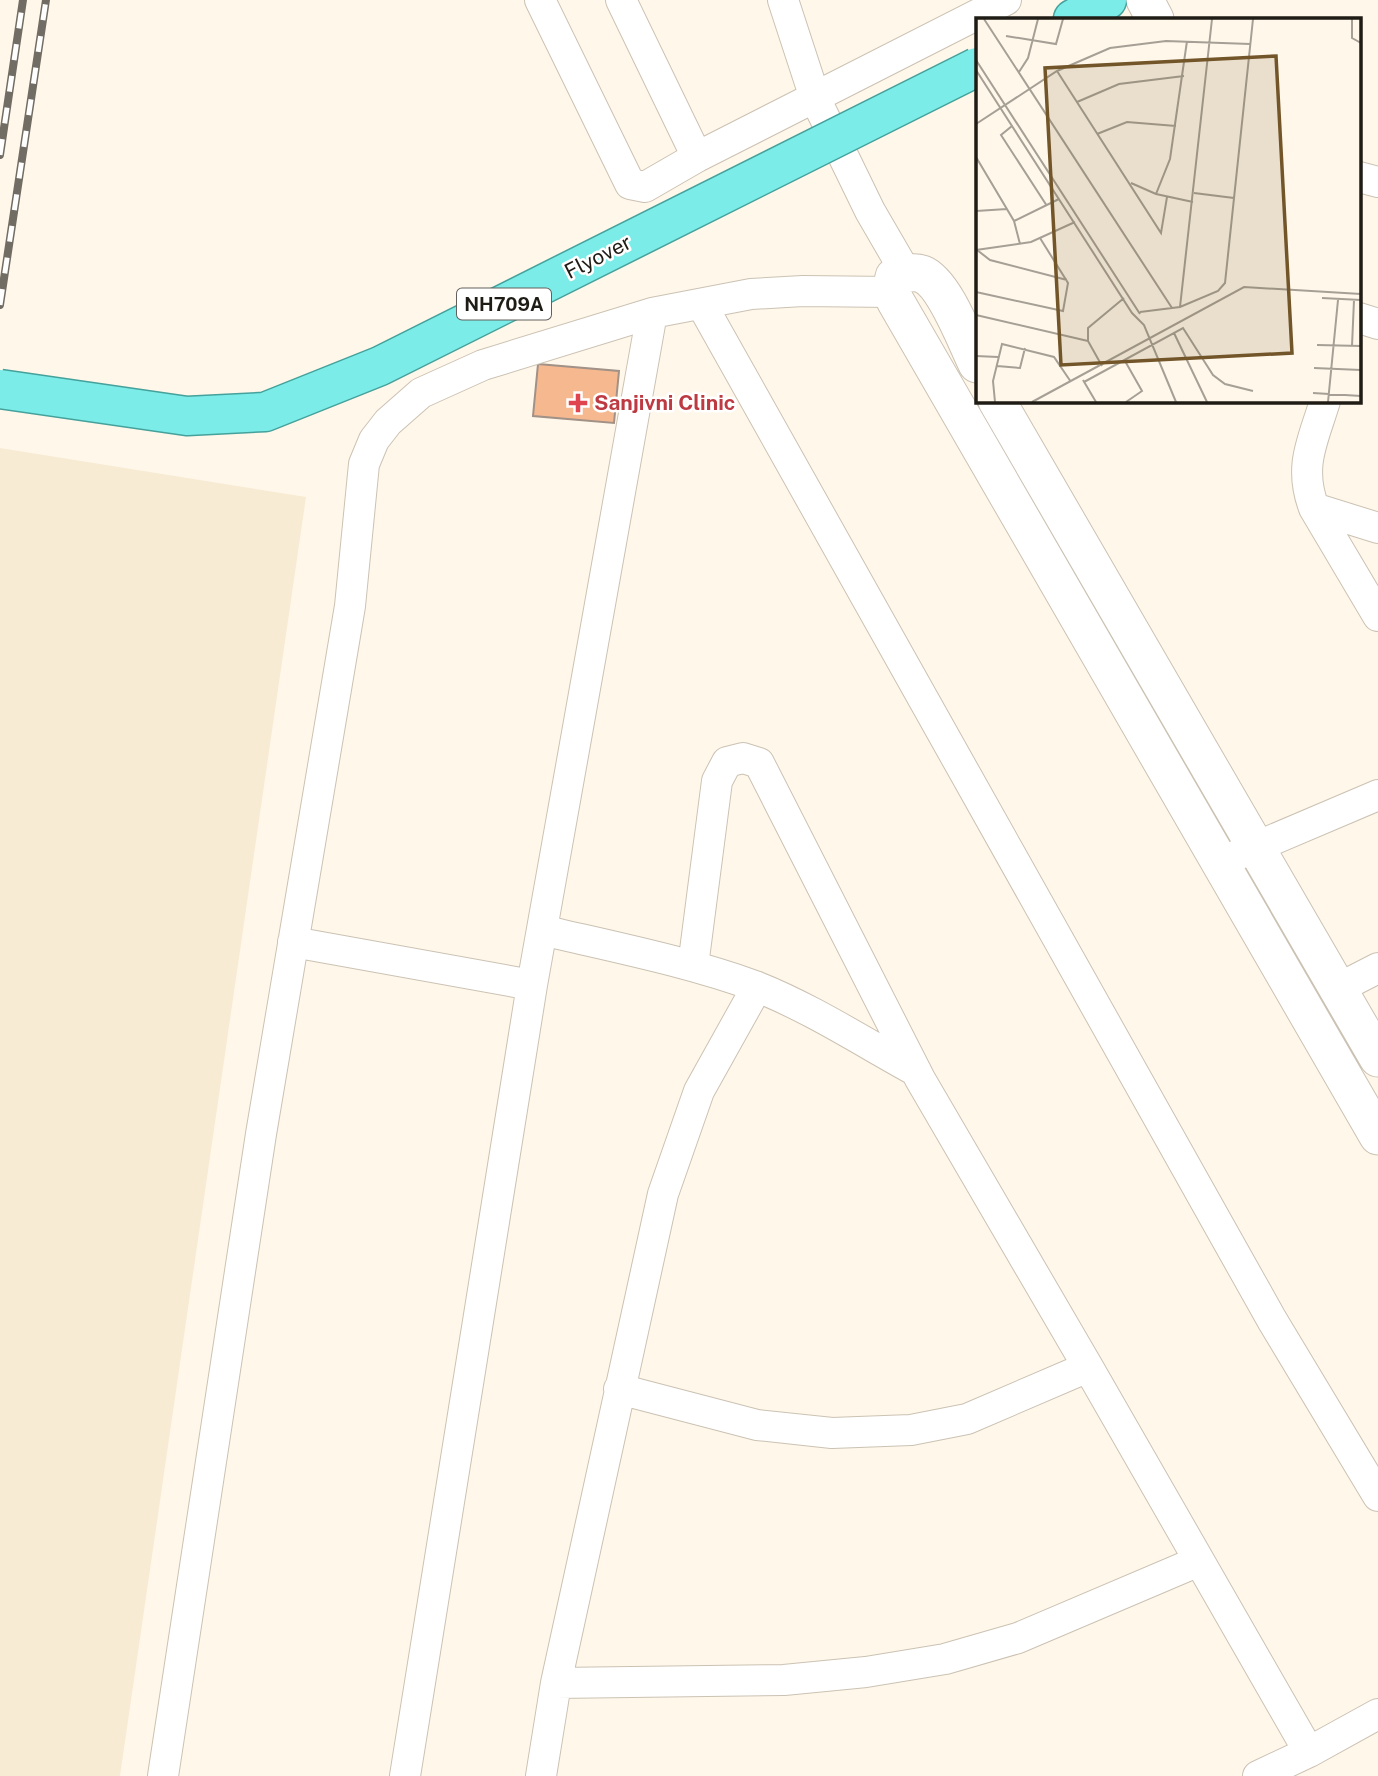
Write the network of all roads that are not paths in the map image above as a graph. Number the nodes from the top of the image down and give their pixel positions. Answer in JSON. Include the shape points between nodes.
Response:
{"nodes":[{"id":1,"x":540,"y":0,"type":"edge"},
{"id":2,"x":621,"y":0,"type":"edge"},
{"id":3,"x":783,"y":0,"type":"edge"},
{"id":4,"x":1145,"y":0,"type":"edge"},
{"id":5,"x":998,"y":2,"type":"edge"},
{"id":6,"x":1154,"y":18,"type":"edge"},
{"id":7,"x":976,"y":68,"type":"edge"},
{"id":8,"x":815,"y":98,"type":"junction"},
{"id":9,"x":697,"y":157,"type":"junction"},
{"id":10,"x":1360,"y":177,"type":"edge"},
{"id":11,"x":1378,"y":182,"type":"edge"},
{"id":12,"x":898,"y":282,"type":"junction"},
{"id":13,"x":702,"y":305,"type":"junction"},
{"id":14,"x":652,"y":313,"type":"junction"},
{"id":15,"x":1360,"y":318,"type":"edge"},
{"id":16,"x":1378,"y":324,"type":"edge"},
{"id":17,"x":976,"y":362,"type":"edge"},
{"id":18,"x":0,"y":389,"type":"edge"},
{"id":19,"x":965,"y":392,"type":"edge"},
{"id":20,"x":998,"y":402,"type":"edge"},
{"id":21,"x":1325,"y":402,"type":"edge"},
{"id":22,"x":1314,"y":508,"type":"junction"},
{"id":23,"x":1378,"y":528,"type":"edge"},
{"id":24,"x":1378,"y":616,"type":"edge"},
{"id":25,"x":1378,"y":795,"type":"edge"},
{"id":26,"x":1254,"y":846,"type":"junction"},
{"id":27,"x":1221,"y":863,"type":"junction"},
{"id":28,"x":542,"y":930,"type":"junction"},
{"id":29,"x":293,"y":942,"type":"junction"},
{"id":30,"x":693,"y":966,"type":"junction"},
{"id":31,"x":1378,"y":968,"type":"edge"},
{"id":32,"x":532,"y":985,"type":"junction"},
{"id":33,"x":757,"y":987,"type":"junction"},
{"id":34,"x":1339,"y":988,"type":"junction"},
{"id":35,"x":1378,"y":1058,"type":"edge"},
{"id":36,"x":916,"y":1071,"type":"junction"},
{"id":37,"x":1378,"y":1136,"type":"edge"},
{"id":38,"x":1088,"y":1367,"type":"junction"},
{"id":39,"x":618,"y":1389,"type":"junction"},
{"id":40,"x":1378,"y":1496,"type":"edge"},
{"id":41,"x":1199,"y":1561,"type":"junction"},
{"id":42,"x":555,"y":1684,"type":"junction"},
{"id":43,"x":1378,"y":1714,"type":"edge"},
{"id":44,"x":1309,"y":1752,"type":"junction"},
{"id":45,"x":163,"y":1776,"type":"edge"},
{"id":46,"x":405,"y":1776,"type":"edge"},
{"id":47,"x":541,"y":1776,"type":"edge"},
{"id":48,"x":1258,"y":1776,"type":"edge"}],
"edges":[{"from":1,"to":9,"type":"street","via":[[630,184],[645,187]]},
{"from":2,"to":9,"type":"street"},
{"from":3,"to":8,"type":"street"},
{"from":4,"to":6,"type":"street"},
{"from":5,"to":8,"type":"street"},
{"from":7,"to":18,"type":"highway","name":"Flyover","number":"NH709A","bridge":true,"via":[[380,366],[265,411],[187,416]]},
{"from":8,"to":9,"type":"street"},
{"from":8,"to":12,"type":"street"},
{"from":10,"to":11,"type":"street"},
{"from":12,"to":13,"type":"street","via":[[751,294]]},
{"from":12,"to":17,"type":"street","via":[[919,273],[928,277],[941,291]]},
{"from":12,"to":19,"type":"street"},
{"from":13,"to":14,"type":"street"},
{"from":13,"to":40,"type":"street","via":[[1272,1320]]},
{"from":14,"to":28,"type":"street"},
{"from":14,"to":29,"type":"street","via":[[483,365],[421,393],[374,440],[364,464],[350,606]]},
{"from":15,"to":16,"type":"street"},
{"from":19,"to":27,"type":"street"},
{"from":20,"to":26,"type":"street"},
{"from":21,"to":22,"type":"street","via":[[1306,468]]},
{"from":22,"to":23,"type":"street"},
{"from":22,"to":24,"type":"street"},
{"from":25,"to":26,"type":"street"},
{"from":26,"to":27,"type":"street"},
{"from":26,"to":34,"type":"street"},
{"from":27,"to":37,"type":"street"},
{"from":28,"to":30,"type":"street"},
{"from":28,"to":32,"type":"street"},
{"from":29,"to":32,"type":"street"},
{"from":29,"to":45,"type":"street"},
{"from":30,"to":33,"type":"street"},
{"from":30,"to":36,"type":"street","via":[[717,781],[727,762],[743,758],[759,763]]},
{"from":31,"to":34,"type":"street"},
{"from":32,"to":46,"type":"street"},
{"from":33,"to":36,"type":"street"},
{"from":33,"to":39,"type":"street","via":[[699,1091],[681,1138],[663,1194]]},
{"from":34,"to":35,"type":"street"},
{"from":36,"to":38,"type":"street"},
{"from":38,"to":39,"type":"street","via":[[967,1419],[911,1430],[832,1433],[757,1425]]},
{"from":38,"to":41,"type":"street"},
{"from":39,"to":42,"type":"street"},
{"from":41,"to":42,"type":"street","via":[[1018,1639],[944,1659],[784,1680]]},
{"from":41,"to":44,"type":"street"},
{"from":42,"to":47,"type":"street"},
{"from":43,"to":44,"type":"street"},
{"from":44,"to":48,"type":"street"}]}
